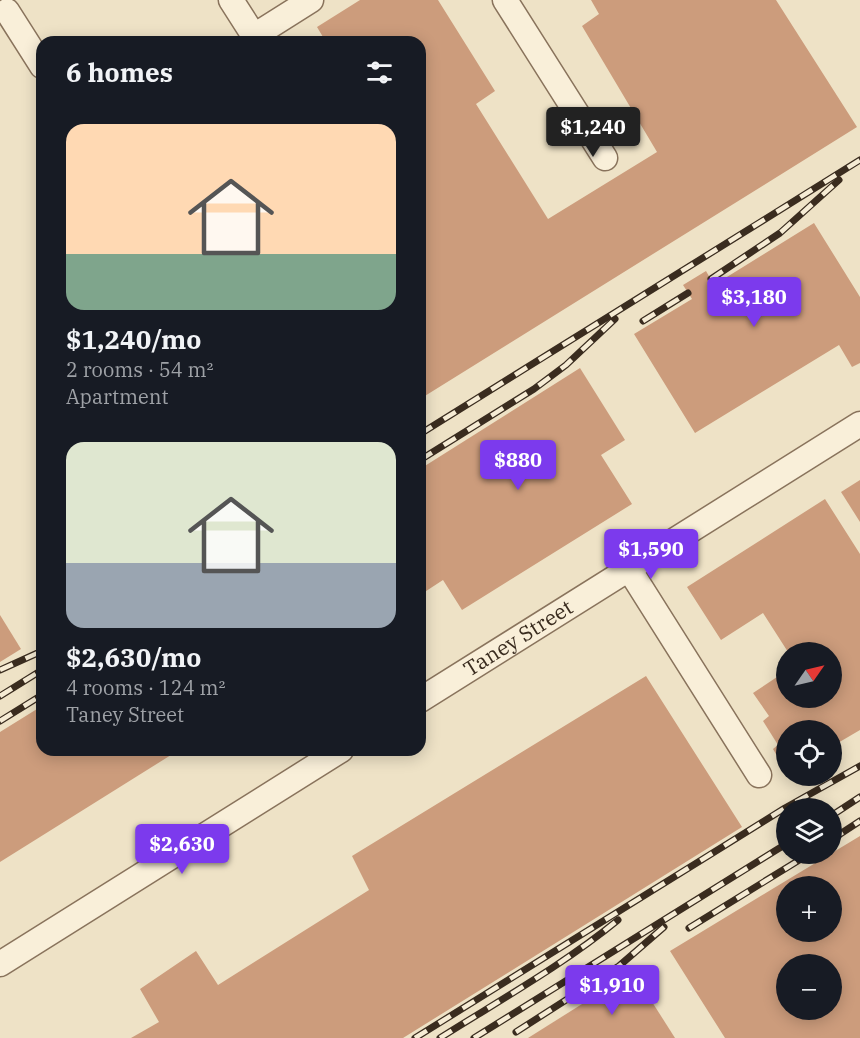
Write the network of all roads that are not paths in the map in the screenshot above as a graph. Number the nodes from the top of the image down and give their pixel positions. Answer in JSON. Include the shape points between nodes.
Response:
{"nodes":[{"id":1,"x":231,"y":0,"type":"edge"},
{"id":2,"x":311,"y":0,"type":"edge"},
{"id":3,"x":505,"y":0,"type":"edge"},
{"id":4,"x":10,"y":8,"type":"edge"},
{"id":5,"x":248,"y":36,"type":"edge"},
{"id":6,"x":254,"y":36,"type":"edge"},
{"id":7,"x":36,"y":55,"type":"edge"},
{"id":8,"x":605,"y":158,"type":"dead end"},
{"id":9,"x":860,"y":424,"type":"edge"},
{"id":10,"x":629,"y":569,"type":"junction"},
{"id":11,"x":426,"y":696,"type":"edge"},
{"id":12,"x":331,"y":756,"type":"edge"},
{"id":13,"x":759,"y":776,"type":"dead end"},
{"id":14,"x":0,"y":964,"type":"edge"}],
"edges":[{"from":1,"to":5,"type":"street"},
{"from":2,"to":6,"type":"street"},
{"from":3,"to":8,"type":"street"},
{"from":4,"to":7,"type":"street"},
{"from":9,"to":10,"type":"street","name":"Taney Street"},
{"from":10,"to":11,"type":"street","name":"Taney Street"},
{"from":10,"to":13,"type":"street"},
{"from":12,"to":14,"type":"street"}]}
